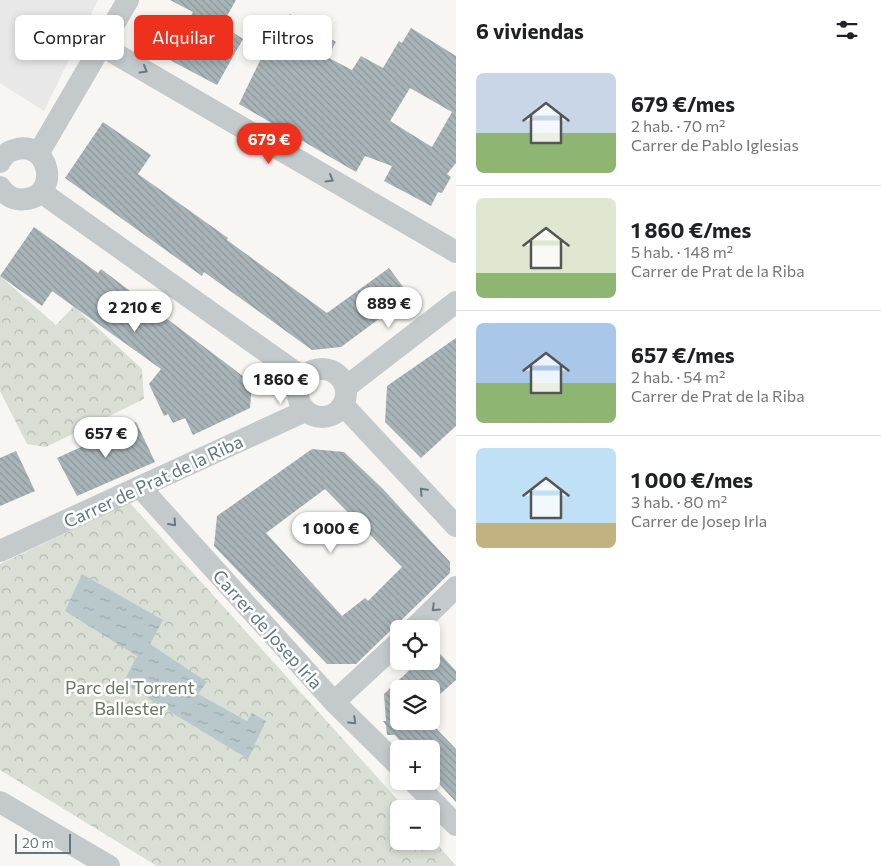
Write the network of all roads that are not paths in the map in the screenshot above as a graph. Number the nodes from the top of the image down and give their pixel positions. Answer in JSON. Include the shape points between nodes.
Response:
{"nodes":[{"id":1,"x":128,"y":0,"type":"edge"},
{"id":2,"x":120,"y":15,"type":"edge"},
{"id":3,"x":124,"y":59,"type":"edge"},
{"id":4,"x":94,"y":60,"type":"edge"},
{"id":5,"x":38,"y":154,"type":"junction"},
{"id":6,"x":0,"y":159,"type":"edge"},
{"id":7,"x":41,"y":192,"type":"junction"},
{"id":8,"x":2,"y":194,"type":"edge"},
{"id":9,"x":456,"y":252,"type":"edge"},
{"id":10,"x":456,"y":302,"type":"edge"},
{"id":11,"x":302,"y":376,"type":"junction"},
{"id":12,"x":344,"y":396,"type":"junction"},
{"id":13,"x":305,"y":411,"type":"junction"},
{"id":14,"x":140,"y":487,"type":"junction"},
{"id":15,"x":456,"y":526,"type":"edge"},
{"id":16,"x":0,"y":551,"type":"edge"},
{"id":17,"x":456,"y":587,"type":"edge"},
{"id":18,"x":422,"y":620,"type":"edge"},
{"id":19,"x":390,"y":650,"type":"edge"},
{"id":20,"x":334,"y":702,"type":"junction"},
{"id":21,"x":390,"y":757,"type":"edge"},
{"id":22,"x":422,"y":790,"type":"edge"},
{"id":23,"x":0,"y":802,"type":"edge"},
{"id":24,"x":456,"y":825,"type":"edge"},
{"id":25,"x":100,"y":864,"type":"edge"}],
"edges":[{"from":1,"to":2,"type":"street"},
{"from":3,"to":9,"type":"street","one_way":true},
{"from":4,"to":5,"type":"street"},
{"from":5,"to":6,"type":"street","via":[[31,149],[15,149]]},
{"from":5,"to":7,"type":"street","via":[[48,170],[48,180]]},
{"from":7,"to":8,"type":"street","via":[[19,200]]},
{"from":7,"to":11,"type":"street"},
{"from":10,"to":12,"type":"street"},
{"from":11,"to":12,"type":"street","via":[[315,370],[330,370],[342,380]]},
{"from":11,"to":13,"type":"street","via":[[298,395]]},
{"from":12,"to":13,"type":"street","via":[[338,411],[325,418]]},
{"from":15,"to":12,"type":"street","one_way":true},
{"from":13,"to":14,"type":"street","name":"Carrer de Prat de la Riba"},
{"from":14,"to":16,"type":"street","name":"Carrer de Prat de la Riba"},
{"from":14,"to":20,"type":"street","name":"Carrer de Josep Irla","one_way":true},
{"from":17,"to":18,"type":"street","one_way":true},
{"from":19,"to":20,"type":"street"},
{"from":20,"to":21,"type":"street","name":"Carrer de Josep Irla","one_way":true},
{"from":22,"to":24,"type":"street"},
{"from":23,"to":25,"type":"street"}]}
